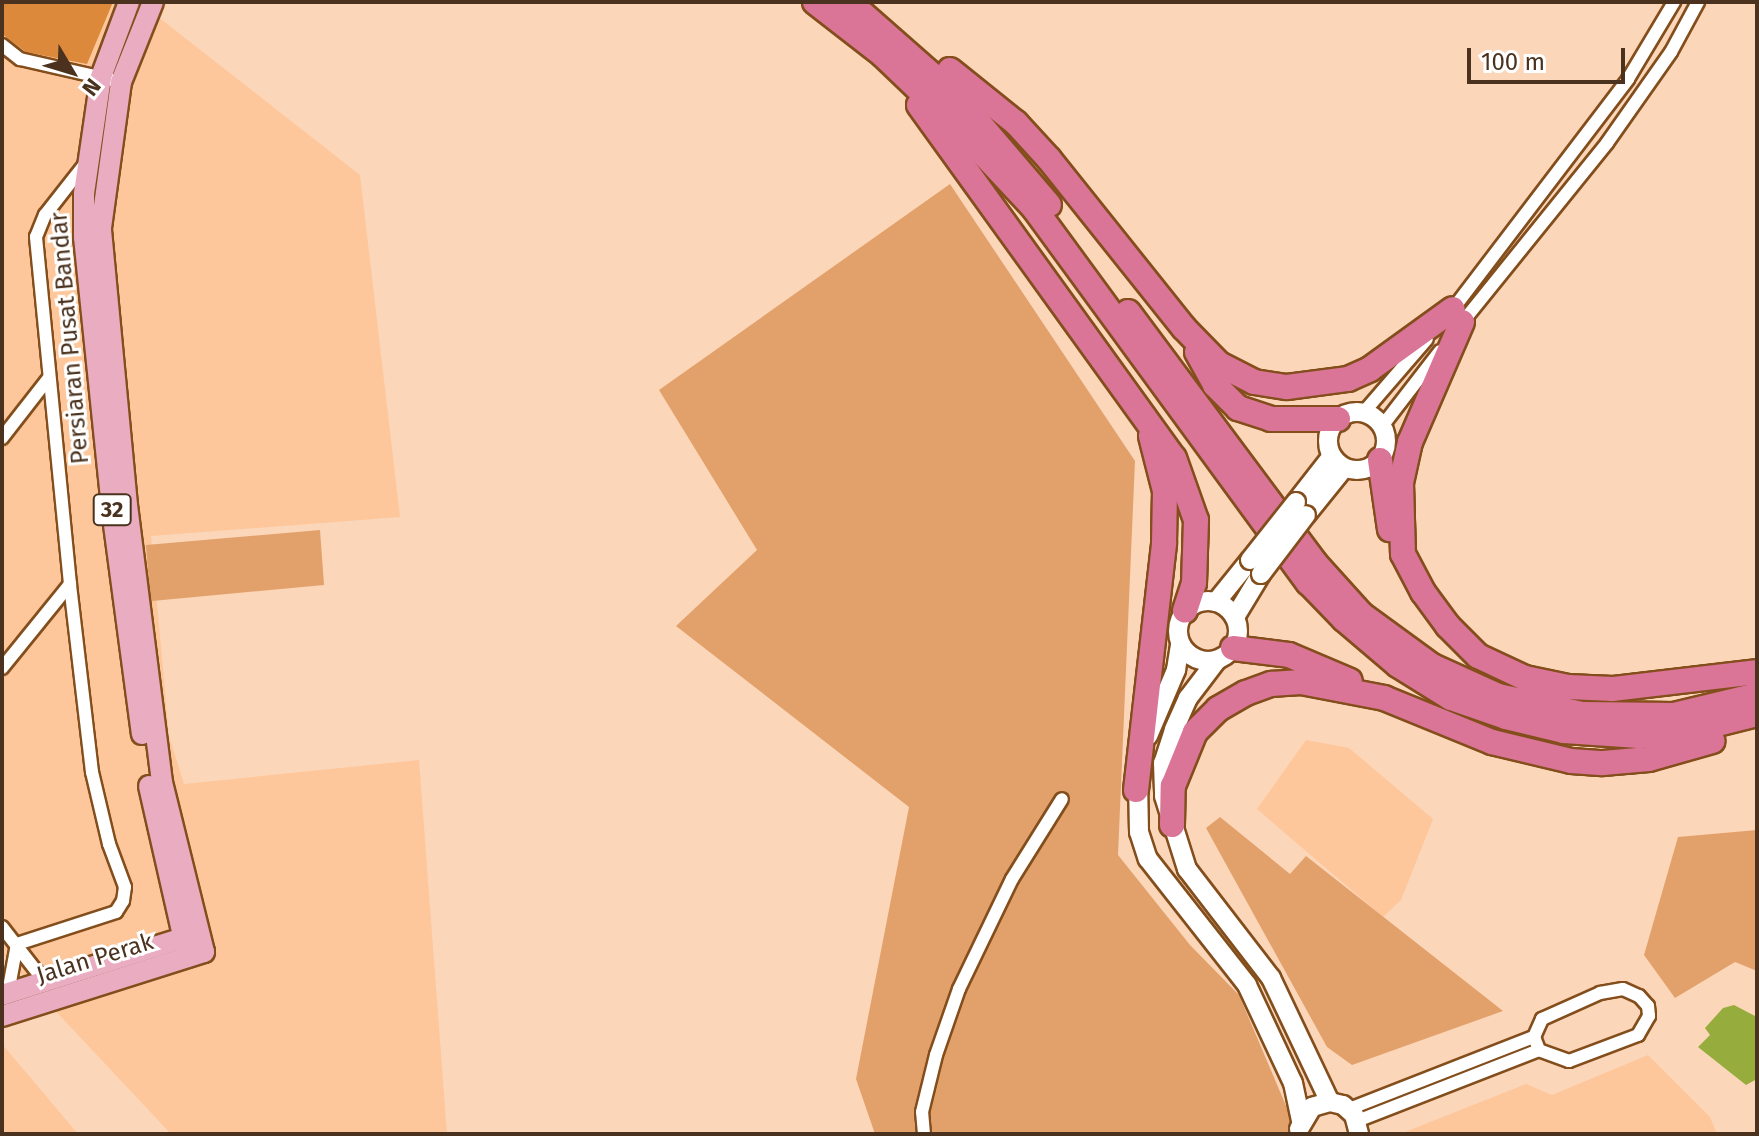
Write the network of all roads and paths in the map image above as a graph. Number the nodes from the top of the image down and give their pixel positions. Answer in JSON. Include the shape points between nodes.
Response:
{"nodes":[{"id":1,"x":129,"y":2,"type":"edge"},
{"id":2,"x":153,"y":2,"type":"edge"},
{"id":3,"x":815,"y":2,"type":"edge"},
{"id":4,"x":849,"y":2,"type":"edge"},
{"id":5,"x":858,"y":2,"type":"edge"},
{"id":6,"x":1674,"y":2,"type":"edge"},
{"id":7,"x":1698,"y":2,"type":"edge"},
{"id":8,"x":2,"y":45,"type":"edge"},
{"id":9,"x":883,"y":55,"type":"junction"},
{"id":10,"x":111,"y":80,"type":"junction"},
{"id":11,"x":88,"y":159,"type":"junction"},
{"id":12,"x":1457,"y":316,"type":"junction"},
{"id":13,"x":1184,"y":328,"type":"junction"},
{"id":14,"x":48,"y":379,"type":"junction"},
{"id":15,"x":1364,"y":412,"type":"junction"},
{"id":16,"x":1338,"y":419,"type":"junction"},
{"id":17,"x":1147,"y":420,"type":"junction"},
{"id":18,"x":1383,"y":425,"type":"junction"},
{"id":19,"x":2,"y":438,"type":"edge"},
{"id":20,"x":1380,"y":460,"type":"junction"},
{"id":21,"x":1338,"y":462,"type":"junction"},
{"id":22,"x":1403,"y":554,"type":"junction"},
{"id":23,"x":1256,"y":567,"type":"junction"},
{"id":24,"x":70,"y":584,"type":"junction"},
{"id":25,"x":1216,"y":602,"type":"junction"},
{"id":26,"x":1185,"y":611,"type":"junction"},
{"id":27,"x":1235,"y":617,"type":"junction"},
{"id":28,"x":1180,"y":644,"type":"junction"},
{"id":29,"x":1225,"y":654,"type":"junction"},
{"id":30,"x":2,"y":668,"type":"edge"},
{"id":31,"x":1757,"y":672,"type":"edge"},
{"id":32,"x":1757,"y":695,"type":"edge"},
{"id":33,"x":1384,"y":698,"type":"junction"},
{"id":34,"x":1757,"y":717,"type":"edge"},
{"id":35,"x":1136,"y":790,"type":"junction"},
{"id":36,"x":1062,"y":799,"type":"dead end"},
{"id":37,"x":1172,"y":825,"type":"junction"},
{"id":38,"x":2,"y":927,"type":"edge"},
{"id":39,"x":17,"y":944,"type":"junction"},
{"id":40,"x":194,"y":945,"type":"junction"},
{"id":41,"x":44,"y":981,"type":"junction"},
{"id":42,"x":4,"y":995,"type":"edge"},
{"id":43,"x":26,"y":1008,"type":"junction"},
{"id":44,"x":2,"y":1016,"type":"edge"},
{"id":45,"x":1534,"y":1037,"type":"junction"},
{"id":46,"x":1539,"y":1050,"type":"junction"},
{"id":47,"x":1330,"y":1102,"type":"junction"},
{"id":48,"x":1355,"y":1122,"type":"edge"},
{"id":49,"x":1300,"y":1128,"type":"edge"},
{"id":50,"x":924,"y":1134,"type":"edge"}],
"edges":[{"from":1,"to":10,"type":"main road","name":"Persiaran Pusat Bandar","number":"32"},
{"from":2,"to":10,"type":"main road","name":"Persiaran Pusat Bandar","number":"32"},
{"from":3,"to":9,"type":"highway"},
{"from":4,"to":32,"type":"highway","via":[[956,96],[1026,175],[1315,563],[1362,615],[1404,648],[1498,696],[1582,714],[1674,715]]},
{"from":5,"to":13,"type":"highway","via":[[1016,123]]},
{"from":6,"to":12,"type":"street","via":[[1628,79]]},
{"from":7,"to":12,"type":"street","via":[[1631,110]]},
{"from":8,"to":10,"type":"street","via":[[20,59]]},
{"from":9,"to":17,"type":"highway"},
{"from":9,"to":34,"type":"highway","via":[[1034,208],[1308,582],[1375,647],[1421,682],[1506,717],[1564,731],[1681,733]]},
{"from":10,"to":11,"type":"main road","name":"Persiaran Pusat Bandar","number":"32"},
{"from":10,"to":40,"type":"main road","name":"Persiaran Pusat Bandar","number":"32","via":[[101,228],[115,384],[162,782]]},
{"from":11,"to":14,"type":"street","via":[[45,215],[36,237]]},
{"from":11,"to":40,"type":"main road","name":"Persiaran Pusat Bandar","number":"32","via":[[84,237],[148,783]]},
{"from":12,"to":13,"type":"highway","via":[[1370,369],[1317,386],[1254,382],[1219,364]]},
{"from":12,"to":15,"type":"street"},
{"from":12,"to":18,"type":"street"},
{"from":12,"to":22,"type":"highway","via":[[1410,442],[1401,483]]},
{"from":13,"to":16,"type":"highway","via":[[1215,385],[1238,408],[1271,419]]},
{"from":14,"to":19,"type":"street"},
{"from":14,"to":24,"type":"street"},
{"from":15,"to":16,"type":"main road"},
{"from":15,"to":18,"type":"main road"},
{"from":16,"to":21,"type":"main road","via":[[1328,436]]},
{"from":17,"to":26,"type":"highway","via":[[1174,458],[1196,520],[1194,583]]},
{"from":17,"to":35,"type":"highway","via":[[1165,491],[1164,543]]},
{"from":18,"to":20,"type":"main road","via":[[1387,443]]},
{"from":20,"to":21,"type":"main road","via":[[1363,470]]},
{"from":20,"to":22,"type":"highway","via":[[1387,525]]},
{"from":21,"to":23,"type":"main road","bridge":true},
{"from":22,"to":31,"type":"highway","via":[[1448,626],[1478,656],[1525,678],[1613,689]]},
{"from":23,"to":25,"type":"main road"},
{"from":23,"to":27,"type":"main road"},
{"from":24,"to":30,"type":"street"},
{"from":24,"to":39,"type":"street","via":[[92,772],[125,887],[123,901],[116,912]]},
{"from":25,"to":26,"type":"main road","via":[[1199,602]]},
{"from":25,"to":27,"type":"main road"},
{"from":26,"to":28,"type":"main road","via":[[1178,626]]},
{"from":27,"to":29,"type":"main road","via":[[1238,633]]},
{"from":28,"to":29,"type":"main road","via":[[1191,657]]},
{"from":28,"to":35,"type":"main road","via":[[1176,670],[1149,733]]},
{"from":29,"to":33,"type":"highway","via":[[1289,655]]},
{"from":29,"to":37,"type":"main road","via":[[1188,698],[1163,763]]},
{"from":33,"to":34,"type":"highway","via":[[1492,742],[1603,763],[1649,759],[1712,741]]},
{"from":33,"to":37,"type":"highway","via":[[1301,682],[1271,684],[1218,709],[1195,732],[1183,756],[1173,786]]},
{"from":35,"to":49,"type":"main road","via":[[1139,832],[1148,859],[1247,985],[1293,1083]]},
{"from":36,"to":50,"type":"street","via":[[1012,879],[959,989],[925,1098]]},
{"from":37,"to":47,"type":"main road","via":[[1187,869],[1271,978]]},
{"from":38,"to":39,"type":"street"},
{"from":39,"to":41,"type":"street"},
{"from":39,"to":42,"type":"street"},
{"from":40,"to":41,"type":"main road","name":"Jalan Perak"},
{"from":40,"to":43,"type":"main road","name":"Jalan Perak"},
{"from":41,"to":42,"type":"main road","name":"Jalan Perak"},
{"from":42,"to":43,"type":"main road"},
{"from":43,"to":44,"type":"main road","name":"Jalan Perak"},
{"from":45,"to":46,"type":"street"},
{"from":45,"to":46,"type":"street","via":[[1542,1019],[1600,993],[1623,989],[1648,1006],[1649,1016],[1638,1035],[1569,1061]]},
{"from":45,"to":48,"type":"street"},
{"from":46,"to":48,"type":"street"},
{"from":47,"to":48,"type":"main road"},
{"from":47,"to":49,"type":"main road","via":[[1312,1107]]}]}
